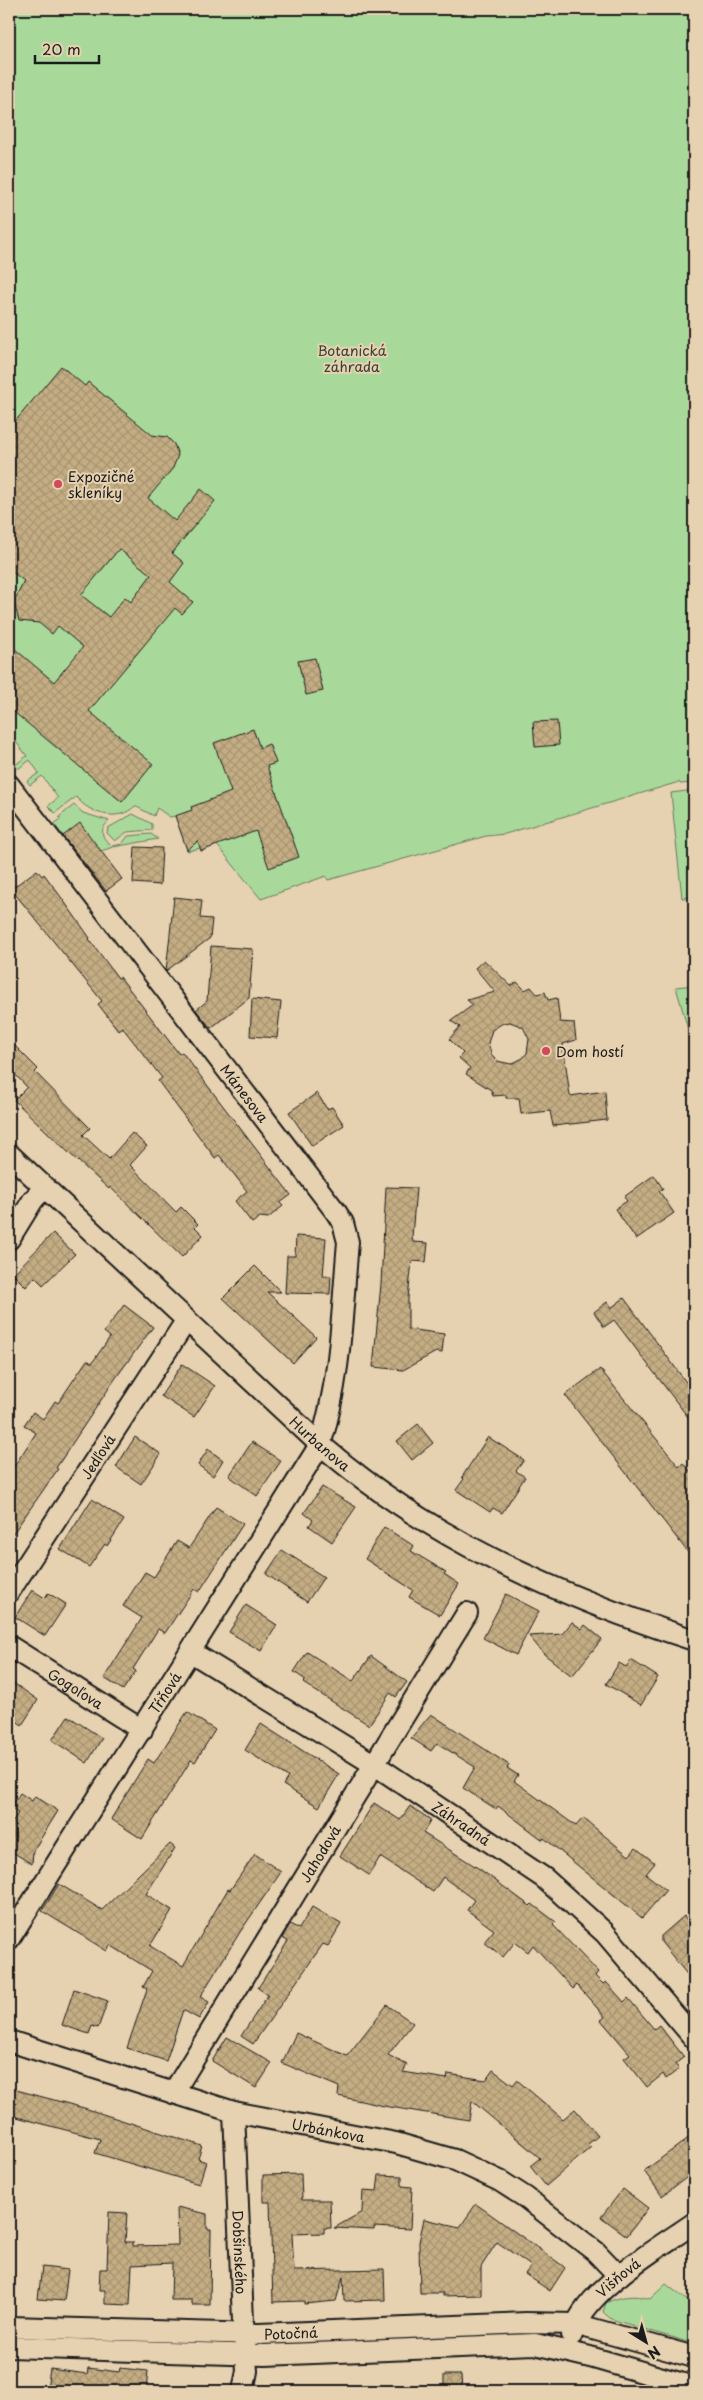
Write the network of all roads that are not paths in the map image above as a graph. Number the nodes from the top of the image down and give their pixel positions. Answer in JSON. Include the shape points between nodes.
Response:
{"nodes":[{"id":1,"x":9,"y":785,"type":"edge"},
{"id":2,"x":9,"y":1154,"type":"edge"},
{"id":3,"x":44,"y":1188,"type":"junction"},
{"id":4,"x":9,"y":1239,"type":"edge"},
{"id":5,"x":186,"y":1321,"type":"junction"},
{"id":6,"x":320,"y":1445,"type":"junction"},
{"id":7,"x":9,"y":1592,"type":"edge"},
{"id":8,"x":467,"y":1613,"type":"dead end"},
{"id":9,"x":694,"y":1640,"type":"edge"},
{"id":10,"x":9,"y":1646,"type":"edge"},
{"id":11,"x":191,"y":1652,"type":"junction"},
{"id":12,"x":142,"y":1730,"type":"junction"},
{"id":13,"x":375,"y":1765,"type":"junction"},
{"id":14,"x":9,"y":1939,"type":"edge"},
{"id":15,"x":694,"y":2038,"type":"edge"},
{"id":16,"x":9,"y":2041,"type":"edge"},
{"id":17,"x":173,"y":2093,"type":"junction"},
{"id":18,"x":234,"y":2112,"type":"junction"},
{"id":19,"x":694,"y":2223,"type":"edge"},
{"id":20,"x":619,"y":2276,"type":"junction"},
{"id":21,"x":575,"y":2324,"type":"junction"},
{"id":22,"x":9,"y":2327,"type":"edge"},
{"id":23,"x":244,"y":2334,"type":"junction"},
{"id":24,"x":9,"y":2347,"type":"edge"},
{"id":25,"x":568,"y":2351,"type":"junction"},
{"id":26,"x":246,"y":2355,"type":"junction"},
{"id":27,"x":694,"y":2358,"type":"edge"},
{"id":28,"x":694,"y":2387,"type":"edge"},
{"id":29,"x":243,"y":2391,"type":"edge"}],
"edges":[{"from":1,"to":6,"type":"street","name":"Mánesova","via":[[343,1223],[348,1242],[335,1384]]},
{"from":2,"to":3,"type":"street","name":"Hurbanova"},
{"from":3,"to":4,"type":"street"},
{"from":3,"to":5,"type":"street","name":"Hurbanova"},
{"from":5,"to":6,"type":"street","name":"Hurbanova"},
{"from":5,"to":7,"type":"street","name":"Jedľová"},
{"from":6,"to":9,"type":"street","name":"Hurbanova","via":[[405,1508],[469,1548],[567,1595]]},
{"from":6,"to":11,"type":"street","name":"Tŕňová"},
{"from":8,"to":13,"type":"street","name":"Jahodová"},
{"from":10,"to":12,"type":"street","name":"Gogoľova"},
{"from":11,"to":12,"type":"street","name":"Tŕňová"},
{"from":11,"to":13,"type":"street","name":"Záhradná"},
{"from":12,"to":14,"type":"street","name":"Tŕňová"},
{"from":13,"to":15,"type":"street","name":"Záhradná","via":[[514,1857],[571,1901],[605,1934]]},
{"from":13,"to":17,"type":"street","name":"Jahodová"},
{"from":16,"to":17,"type":"street","name":"Urbánkova"},
{"from":17,"to":18,"type":"street","name":"Urbánkova"},
{"from":18,"to":20,"type":"street","name":"Urbánkova","via":[[396,2143],[455,2160],[525,2197],[596,2252]]},
{"from":18,"to":23,"type":"street","name":"Dobšinského"},
{"from":19,"to":20,"type":"street","name":"Višňová"},
{"from":20,"to":21,"type":"street","name":"Višňová","via":[[587,2306]]},
{"from":21,"to":23,"type":"street","name":"Potočná"},
{"from":21,"to":25,"type":"street","name":"Višňová"},
{"from":21,"to":27,"type":"street"},
{"from":22,"to":23,"type":"street","name":"Potočná"},
{"from":23,"to":26,"type":"street","name":"Dobšinského"},
{"from":24,"to":26,"type":"street","name":"Potočná"},
{"from":25,"to":26,"type":"street","name":"Potočná","via":[[527,2344]]},
{"from":25,"to":28,"type":"street"},
{"from":26,"to":29,"type":"street","name":"Dobšinského"}]}
